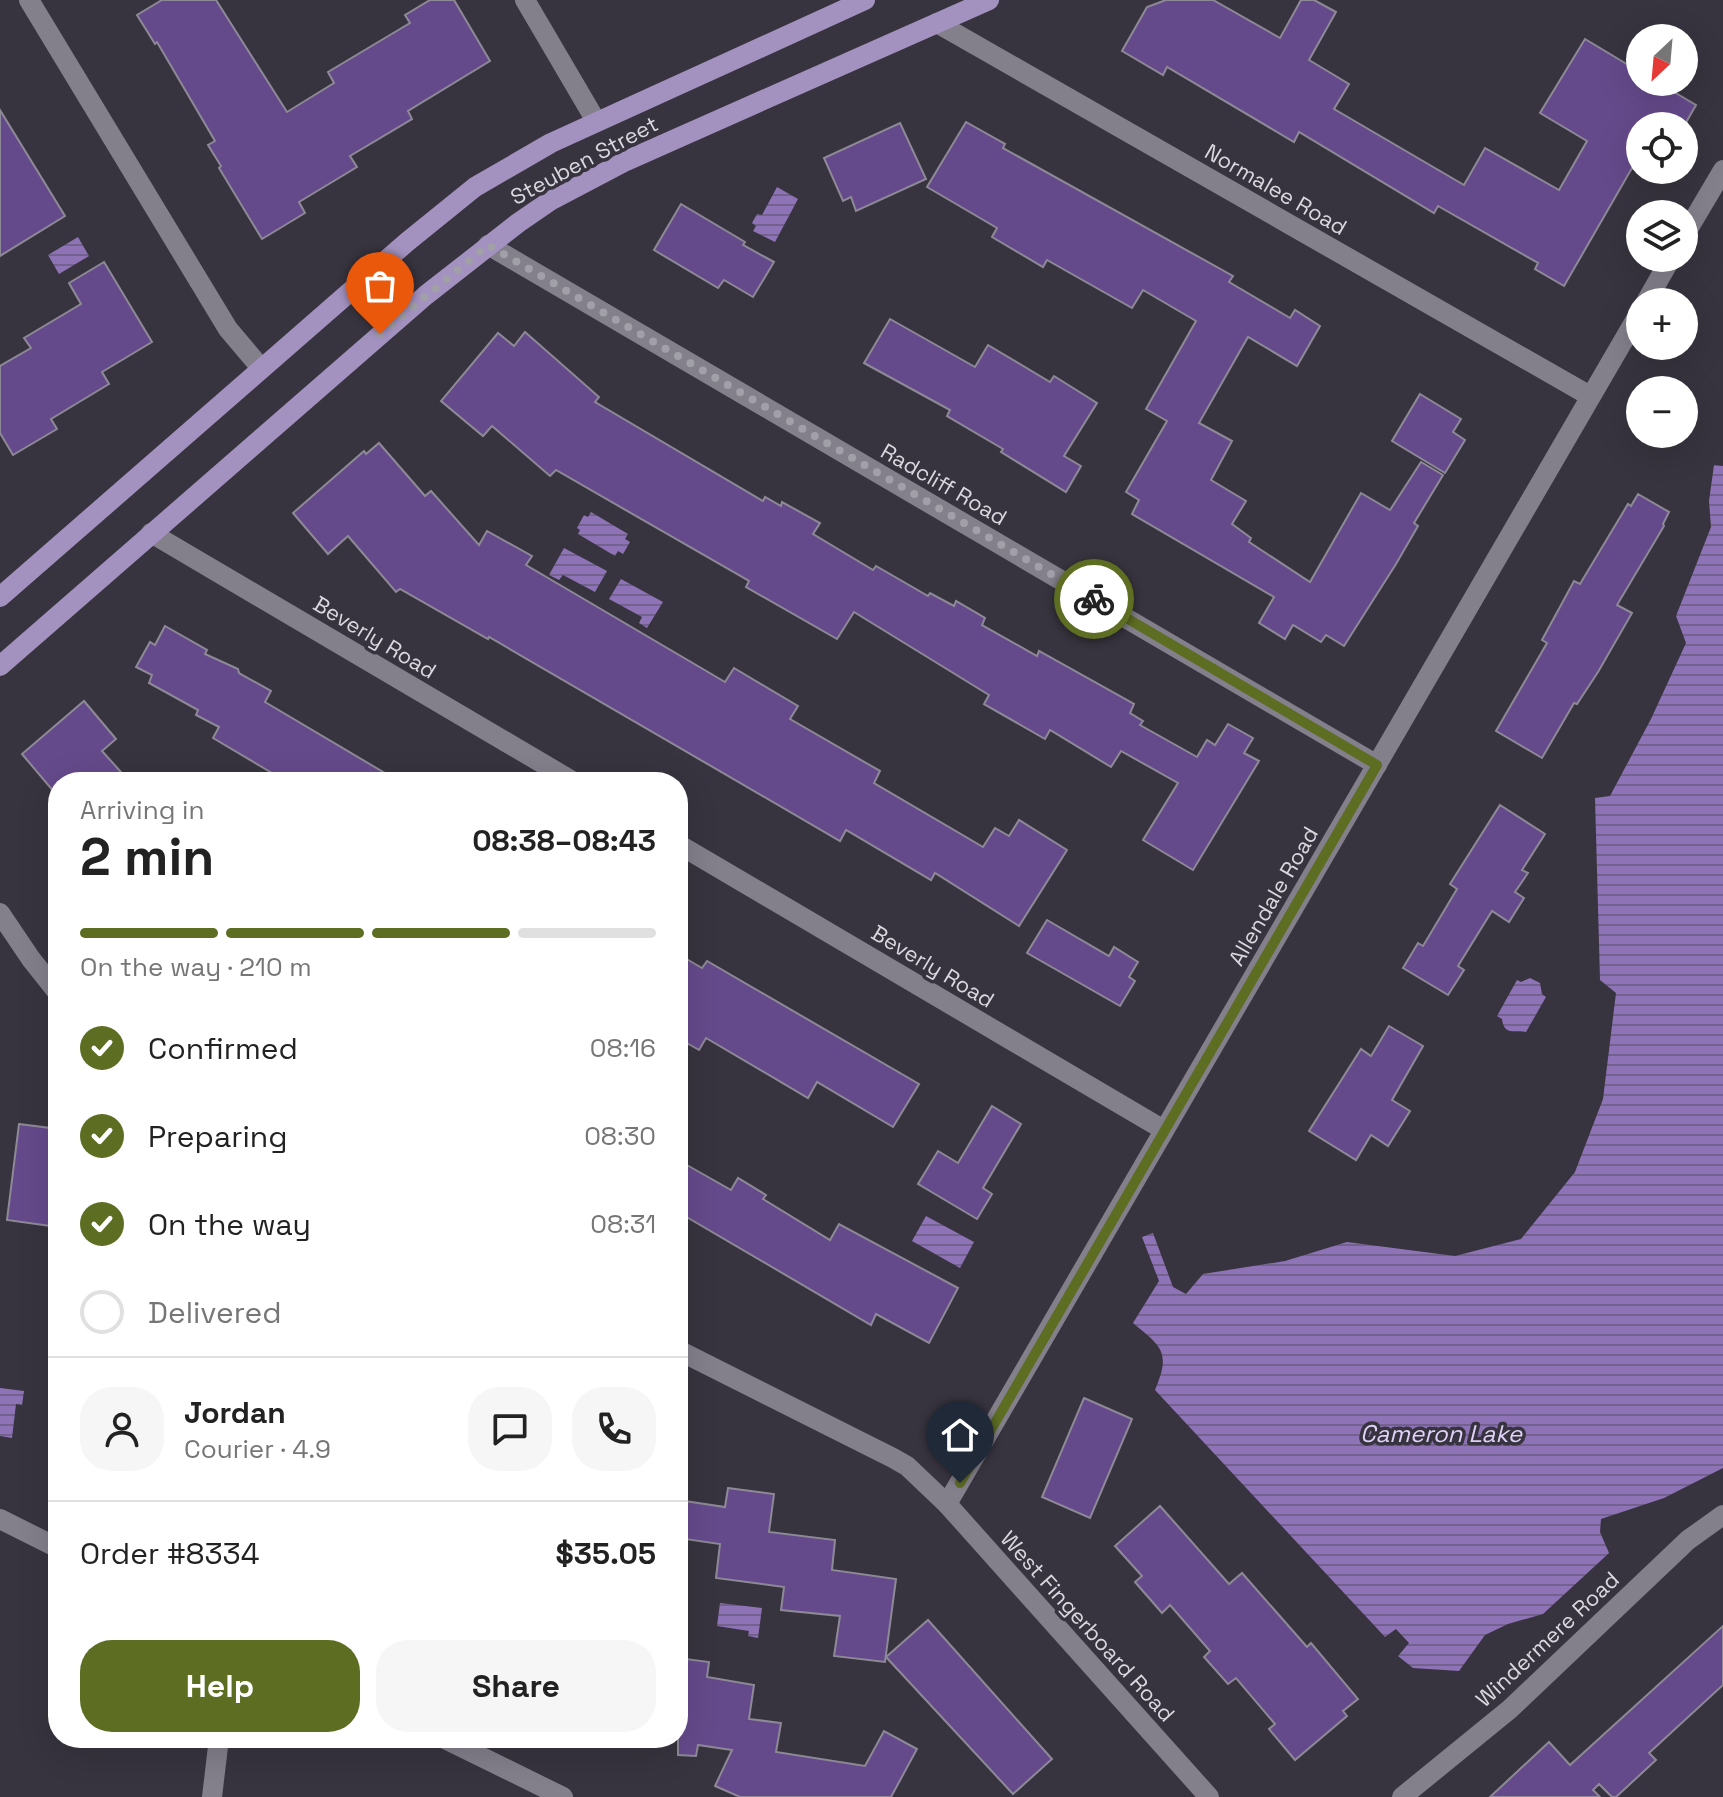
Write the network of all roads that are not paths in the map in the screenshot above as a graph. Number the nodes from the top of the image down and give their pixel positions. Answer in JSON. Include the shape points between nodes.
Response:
{"nodes":[{"id":1,"x":29,"y":0,"type":"edge"},
{"id":2,"x":525,"y":0,"type":"edge"},
{"id":3,"x":865,"y":0,"type":"edge"},
{"id":4,"x":989,"y":0,"type":"edge"},
{"id":5,"x":937,"y":23,"type":"junction"},
{"id":6,"x":596,"y":121,"type":"junction"},
{"id":7,"x":1723,"y":170,"type":"edge"},
{"id":8,"x":1698,"y":212,"type":"edge"},
{"id":9,"x":488,"y":245,"type":"junction"},
{"id":10,"x":1626,"y":336,"type":"edge"},
{"id":11,"x":261,"y":368,"type":"junction"},
{"id":12,"x":1590,"y":396,"type":"junction"},
{"id":13,"x":151,"y":533,"type":"junction"},
{"id":14,"x":0,"y":597,"type":"edge"},
{"id":15,"x":0,"y":666,"type":"edge"},
{"id":16,"x":1377,"y":765,"type":"junction"},
{"id":17,"x":557,"y":772,"type":"edge"},
{"id":18,"x":688,"y":850,"type":"edge"},
{"id":19,"x":0,"y":913,"type":"edge"},
{"id":20,"x":48,"y":979,"type":"edge"},
{"id":21,"x":1164,"y":1130,"type":"junction"},
{"id":22,"x":688,"y":1355,"type":"edge"},
{"id":23,"x":947,"y":1504,"type":"junction"},
{"id":24,"x":1723,"y":1515,"type":"edge"},
{"id":25,"x":0,"y":1519,"type":"edge"},
{"id":26,"x":48,"y":1543,"type":"edge"},
{"id":27,"x":218,"y":1748,"type":"edge"},
{"id":28,"x":463,"y":1748,"type":"edge"},
{"id":29,"x":212,"y":1797,"type":"edge"},
{"id":30,"x":563,"y":1797,"type":"edge"},
{"id":31,"x":1209,"y":1797,"type":"edge"},
{"id":32,"x":1402,"y":1797,"type":"edge"}],
"edges":[{"from":1,"to":11,"type":"street","via":[[228,329]]},
{"from":2,"to":6,"type":"street"},
{"from":3,"to":6,"type":"main road","name":"Steuben Street"},
{"from":4,"to":5,"type":"main road","name":"Steuben Street"},
{"from":5,"to":9,"type":"main road","name":"Steuben Street","via":[[626,161],[550,201]]},
{"from":5,"to":12,"type":"street","name":"Normalee Road"},
{"from":6,"to":11,"type":"main road","name":"Steuben Street","via":[[512,165],[452,205]]},
{"from":7,"to":8,"type":"street"},
{"from":9,"to":13,"type":"main road","name":"Steuben Street"},
{"from":9,"to":16,"type":"street","name":"Radcliff Road"},
{"from":10,"to":12,"type":"street","name":"Allendale Road"},
{"from":11,"to":14,"type":"main road","name":"Steuben Street"},
{"from":12,"to":16,"type":"street","name":"Allendale Road"},
{"from":13,"to":15,"type":"main road","name":"Steuben Street"},
{"from":13,"to":17,"type":"street","name":"Beverly Road"},
{"from":16,"to":21,"type":"street","name":"Allendale Road"},
{"from":18,"to":21,"type":"street","name":"Beverly Road"},
{"from":19,"to":20,"type":"street"},
{"from":21,"to":23,"type":"street","name":"Allendale Road"},
{"from":22,"to":23,"type":"street","name":"West Fingerboard Road","via":[[907,1466]]},
{"from":23,"to":31,"type":"street","name":"West Fingerboard Road"},
{"from":24,"to":32,"type":"street","name":"Windermere Road","via":[[1688,1540],[1510,1709]]},
{"from":25,"to":26,"type":"street"},
{"from":27,"to":29,"type":"street"},
{"from":28,"to":30,"type":"street"}]}
